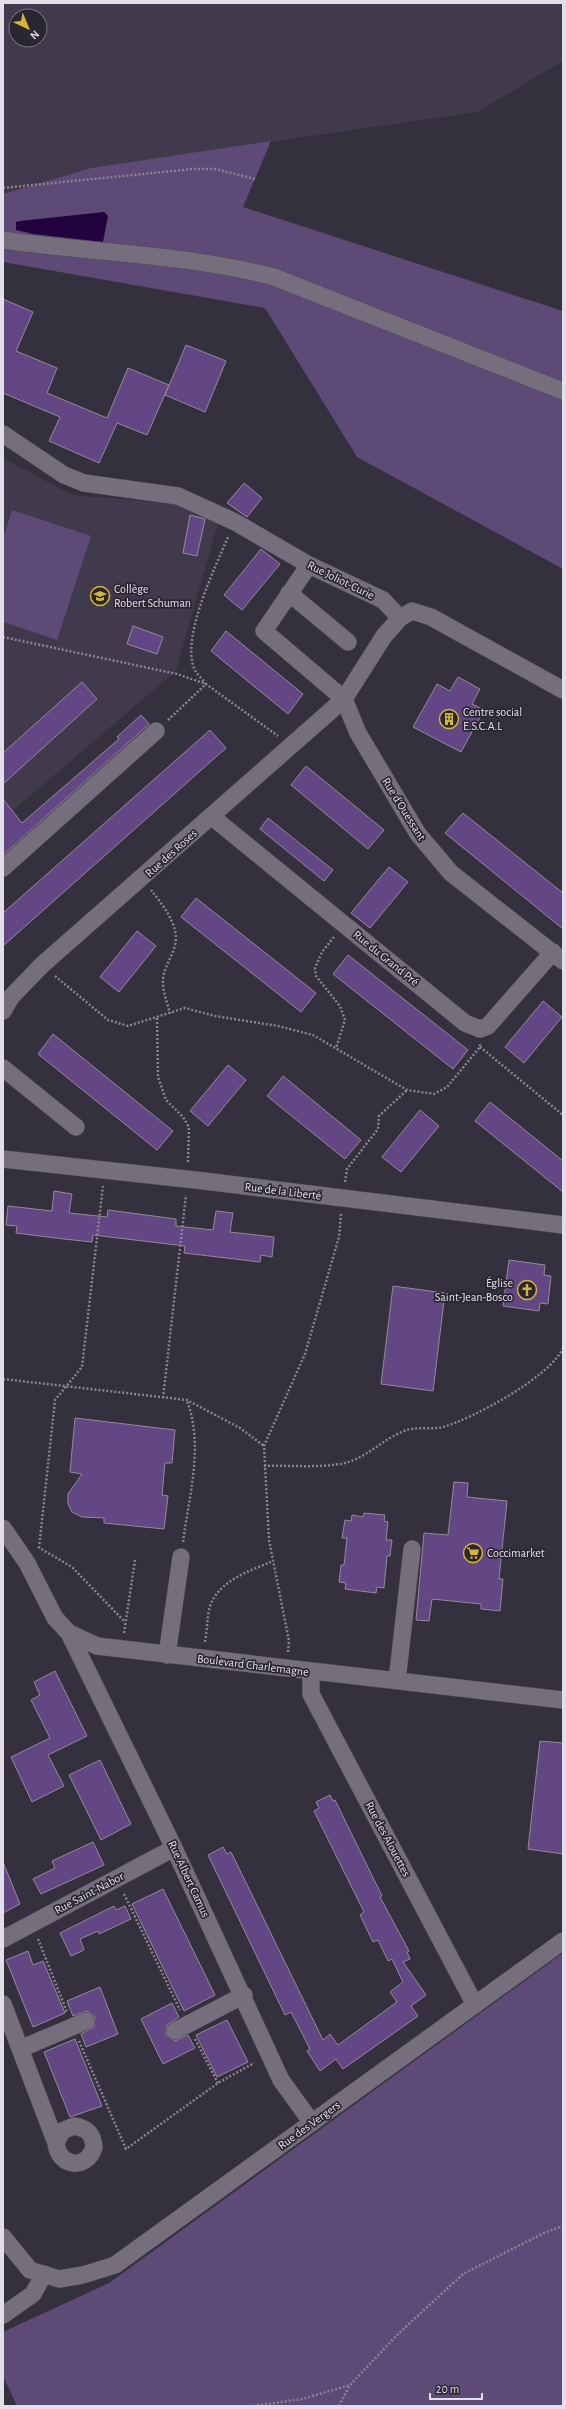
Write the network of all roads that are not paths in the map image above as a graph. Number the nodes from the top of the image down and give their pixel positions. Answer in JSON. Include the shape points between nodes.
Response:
{"nodes":[{"id":1,"x":3,"y":240,"type":"edge"},
{"id":2,"x":563,"y":391,"type":"edge"},
{"id":3,"x":3,"y":434,"type":"edge"},
{"id":4,"x":309,"y":565,"type":"junction"},
{"id":5,"x":289,"y":593,"type":"junction"},
{"id":6,"x":400,"y":618,"type":"junction"},
{"id":7,"x":348,"y":642,"type":"dead end"},
{"id":8,"x":563,"y":690,"type":"edge"},
{"id":9,"x":344,"y":699,"type":"junction"},
{"id":10,"x":156,"y":731,"type":"road end"},
{"id":11,"x":211,"y":816,"type":"junction"},
{"id":12,"x":3,"y":868,"type":"edge"},
{"id":13,"x":558,"y":956,"type":"edge"},
{"id":14,"x":3,"y":1011,"type":"edge"},
{"id":15,"x":3,"y":1068,"type":"edge"},
{"id":16,"x":76,"y":1127,"type":"dead end"},
{"id":17,"x":3,"y":1159,"type":"edge"},
{"id":18,"x":563,"y":1224,"type":"edge"},
{"id":19,"x":3,"y":1528,"type":"edge"},
{"id":20,"x":412,"y":1549,"type":"dead end"},
{"id":21,"x":181,"y":1557,"type":"road end"},
{"id":22,"x":69,"y":1633,"type":"junction"},
{"id":23,"x":167,"y":1655,"type":"junction"},
{"id":24,"x":311,"y":1672,"type":"junction"},
{"id":25,"x":397,"y":1681,"type":"junction"},
{"id":26,"x":563,"y":1700,"type":"edge"},
{"id":27,"x":174,"y":1848,"type":"junction"},
{"id":28,"x":3,"y":1939,"type":"edge"},
{"id":29,"x":563,"y":1941,"type":"edge"},
{"id":30,"x":244,"y":1995,"type":"junction"},
{"id":31,"x":3,"y":2004,"type":"edge"},
{"id":32,"x":475,"y":2005,"type":"junction"},
{"id":33,"x":79,"y":2024,"type":"road end"},
{"id":34,"x":181,"y":2028,"type":"road end"},
{"id":35,"x":20,"y":2049,"type":"junction"},
{"id":36,"x":312,"y":2123,"type":"junction"},
{"id":37,"x":53,"y":2136,"type":"dead end"},
{"id":38,"x":3,"y":2237,"type":"edge"},
{"id":39,"x":44,"y":2274,"type":"junction"},
{"id":40,"x":3,"y":2315,"type":"edge"}],
"edges":[{"from":1,"to":2,"type":"street","via":[[182,260],[274,277]]},
{"from":3,"to":4,"type":"street","name":"Rue Joliot-Curie","via":[[64,475],[84,483],[178,496],[235,522]]},
{"from":4,"to":5,"type":"street"},
{"from":4,"to":6,"type":"street","name":"Rue Joliot-Curie","via":[[383,600]]},
{"from":5,"to":7,"type":"street"},
{"from":5,"to":9,"type":"street","via":[[264,631]]},
{"from":6,"to":8,"type":"street","via":[[412,612],[430,617]]},
{"from":6,"to":9,"type":"street","name":"Rue des Roses","via":[[384,636]]},
{"from":9,"to":11,"type":"street","name":"Rue des Roses"},
{"from":9,"to":13,"type":"street","name":"Rue d'Ouessant","via":[[358,733],[418,834],[451,872]]},
{"from":10,"to":12,"type":"street"},
{"from":11,"to":13,"type":"street","name":"Rue du Grand Pré","via":[[465,1023],[480,1029],[488,1026]]},
{"from":11,"to":14,"type":"street","name":"Rue des Roses","via":[[42,965],[11,997]]},
{"from":15,"to":16,"type":"street"},
{"from":17,"to":18,"type":"street","name":"Rue de la Liberté"},
{"from":19,"to":22,"type":"street","name":"Boulevard Charlemagne","via":[[27,1563],[55,1618]]},
{"from":20,"to":25,"type":"street"},
{"from":21,"to":23,"type":"street"},
{"from":22,"to":23,"type":"street","name":"Boulevard Charlemagne","via":[[98,1646]]},
{"from":22,"to":27,"type":"street","name":"Rue Albert Camus"},
{"from":23,"to":24,"type":"street","name":"Boulevard Charlemagne"},
{"from":24,"to":25,"type":"street","name":"Boulevard Charlemagne"},
{"from":24,"to":32,"type":"street","name":"Rue des Alouettes","via":[[311,1694]]},
{"from":25,"to":26,"type":"street","name":"Boulevard Charlemagne"},
{"from":27,"to":28,"type":"street","name":"Rue Saint-Nabor"},
{"from":27,"to":30,"type":"street","name":"Rue Albert Camus"},
{"from":29,"to":32,"type":"street","name":"Rue des Vergers"},
{"from":30,"to":34,"type":"street"},
{"from":30,"to":36,"type":"street","name":"Rue Albert Camus","via":[[281,2080]]},
{"from":31,"to":35,"type":"street"},
{"from":32,"to":36,"type":"street","name":"Rue des Vergers"},
{"from":33,"to":35,"type":"street"},
{"from":35,"to":37,"type":"street"},
{"from":36,"to":39,"type":"street","name":"Rue des Vergers","via":[[115,2265],[59,2279]]},
{"from":38,"to":39,"type":"street","name":"Rue des Vergers","via":[[30,2270]]},
{"from":39,"to":40,"type":"street","via":[[33,2294]]}]}
